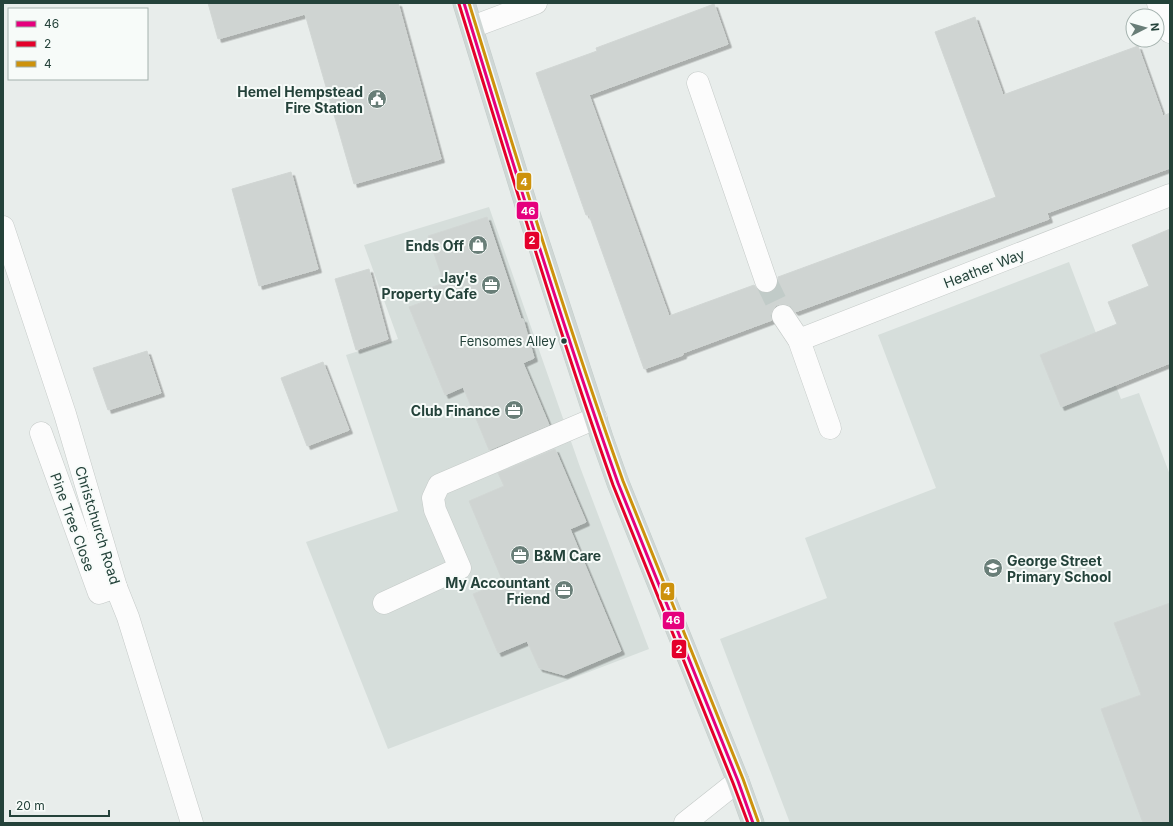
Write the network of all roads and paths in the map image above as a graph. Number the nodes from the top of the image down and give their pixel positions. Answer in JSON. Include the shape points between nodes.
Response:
{"nodes":[{"id":1,"x":464,"y":3,"type":"edge"},
{"id":2,"x":536,"y":3,"type":"edge"},
{"id":3,"x":1158,"y":3,"type":"edge"},
{"id":4,"x":472,"y":27,"type":"junction"},
{"id":5,"x":1170,"y":32,"type":"edge"},
{"id":6,"x":698,"y":83,"type":"dead end"},
{"id":7,"x":1170,"y":195,"type":"edge"},
{"id":8,"x":3,"y":227,"type":"edge"},
{"id":9,"x":766,"y":281,"type":"tunnel mouth"},
{"id":10,"x":783,"y":316,"type":"tunnel mouth"},
{"id":11,"x":799,"y":340,"type":"junction"},
{"id":12,"x":596,"y":418,"type":"junction"},
{"id":13,"x":830,"y":428,"type":"dead end"},
{"id":14,"x":41,"y":433,"type":"dead end"},
{"id":15,"x":116,"y":587,"type":"junction"},
{"id":16,"x":384,"y":603,"type":"dead end"},
{"id":17,"x":738,"y":782,"type":"junction"},
{"id":18,"x":192,"y":823,"type":"edge"},
{"id":19,"x":685,"y":823,"type":"edge"},
{"id":20,"x":753,"y":823,"type":"edge"}],
"edges":[{"from":1,"to":4,"type":"main road"},
{"from":2,"to":4,"type":"street"},
{"from":3,"to":5,"type":"street"},
{"from":4,"to":12,"type":"main road","via":[[527,208]]},
{"from":6,"to":9,"type":"street"},
{"from":7,"to":11,"type":"street","name":"Heather Way"},
{"from":8,"to":15,"type":"street","name":"Christchurch Road","via":[[65,414]]},
{"from":10,"to":11,"type":"street"},
{"from":11,"to":13,"type":"street"},
{"from":12,"to":16,"type":"street","via":[[439,485],[434,498],[435,510],[460,568]]},
{"from":12,"to":17,"type":"main road","via":[[621,490]]},
{"from":14,"to":15,"type":"street","name":"Pine Tree Close","via":[[99,593]]},
{"from":15,"to":18,"type":"street","name":"Christchurch Road","via":[[128,617]]},
{"from":17,"to":19,"type":"street"},
{"from":17,"to":20,"type":"main road"}]}
